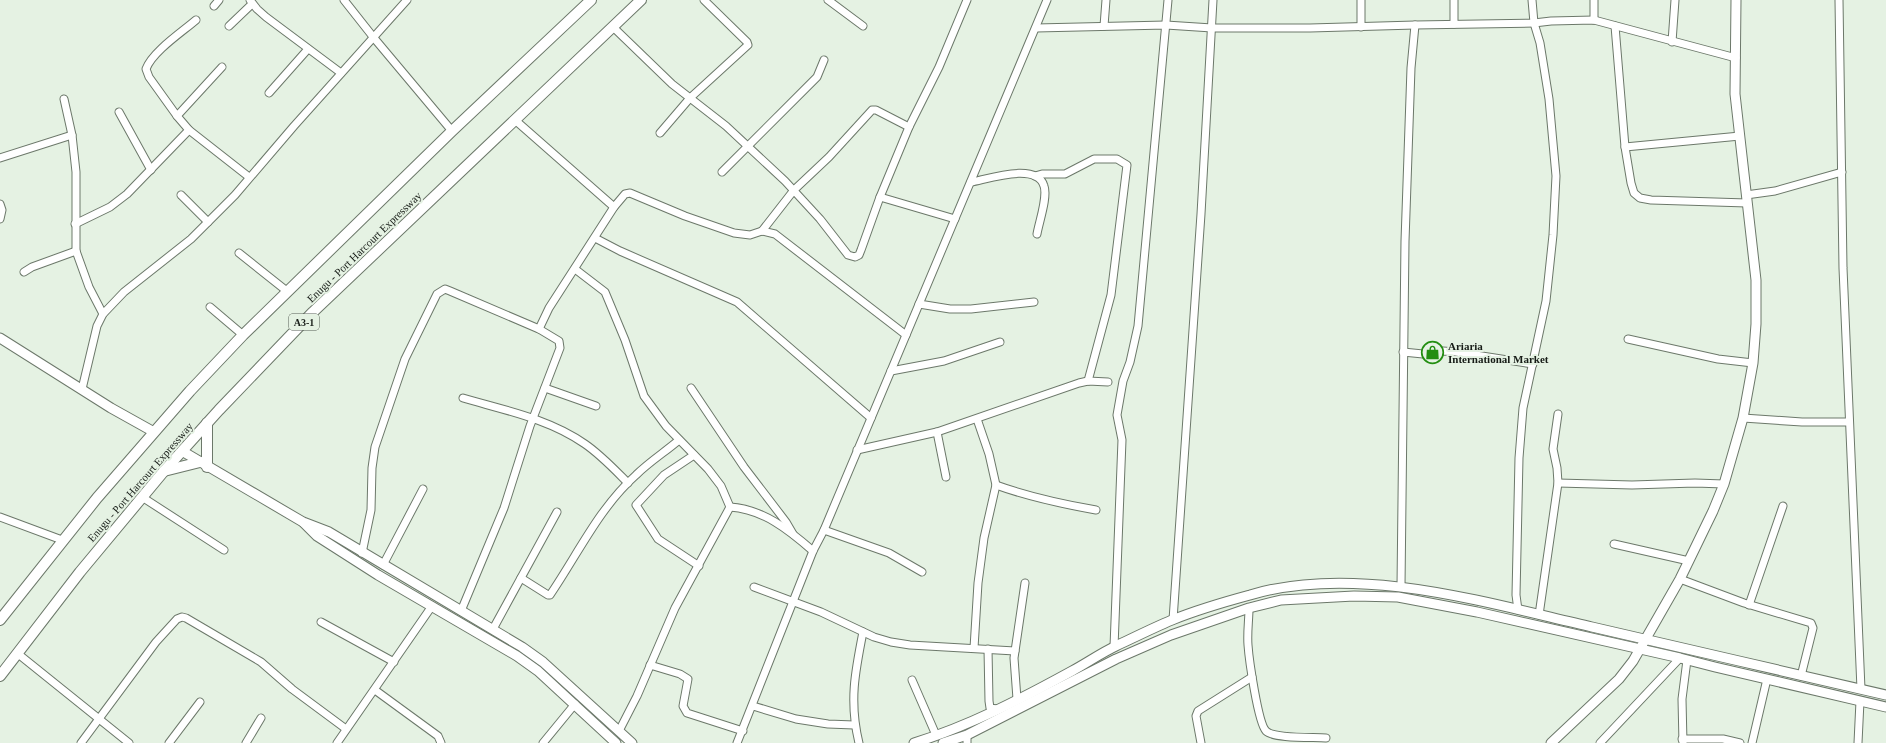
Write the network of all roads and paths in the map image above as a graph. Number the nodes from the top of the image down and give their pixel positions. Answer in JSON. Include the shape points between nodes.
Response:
{"nodes":[{"id":1,"x":344,"y":0,"type":"edge"},
{"id":2,"x":407,"y":0,"type":"edge"},
{"id":3,"x":591,"y":0,"type":"edge"},
{"id":4,"x":642,"y":0,"type":"edge"},
{"id":5,"x":704,"y":0,"type":"edge"},
{"id":6,"x":828,"y":0,"type":"edge"},
{"id":7,"x":967,"y":0,"type":"edge"},
{"id":8,"x":1047,"y":0,"type":"edge"},
{"id":9,"x":1106,"y":0,"type":"edge"},
{"id":10,"x":1168,"y":0,"type":"edge"},
{"id":11,"x":1213,"y":0,"type":"edge"},
{"id":12,"x":1361,"y":0,"type":"edge"},
{"id":13,"x":1454,"y":0,"type":"edge"},
{"id":14,"x":1532,"y":0,"type":"edge"},
{"id":15,"x":1594,"y":0,"type":"edge"},
{"id":16,"x":1675,"y":0,"type":"edge"},
{"id":17,"x":1736,"y":0,"type":"edge"},
{"id":18,"x":1839,"y":0,"type":"edge"},
{"id":19,"x":251,"y":2,"type":"edge"},
{"id":20,"x":196,"y":20,"type":"dead end"},
{"id":21,"x":1594,"y":20,"type":"junction"},
{"id":22,"x":1534,"y":23,"type":"junction"},
{"id":23,"x":1454,"y":24,"type":"junction"},
{"id":24,"x":1166,"y":25,"type":"junction"},
{"id":25,"x":1415,"y":25,"type":"junction"},
{"id":26,"x":229,"y":26,"type":"dead end"},
{"id":27,"x":863,"y":26,"type":"dead end"},
{"id":28,"x":1104,"y":26,"type":"junction"},
{"id":29,"x":1615,"y":26,"type":"junction"},
{"id":30,"x":614,"y":27,"type":"junction"},
{"id":31,"x":1361,"y":27,"type":"junction"},
{"id":32,"x":1036,"y":28,"type":"junction"},
{"id":33,"x":1212,"y":28,"type":"junction"},
{"id":34,"x":374,"y":38,"type":"junction"},
{"id":35,"x":1672,"y":42,"type":"junction"},
{"id":36,"x":308,"y":49,"type":"junction"},
{"id":37,"x":1736,"y":58,"type":"junction"},
{"id":38,"x":824,"y":60,"type":"dead end"},
{"id":39,"x":222,"y":67,"type":"dead end"},
{"id":40,"x":341,"y":73,"type":"junction"},
{"id":41,"x":269,"y":93,"type":"dead end"},
{"id":42,"x":690,"y":98,"type":"junction"},
{"id":43,"x":64,"y":99,"type":"dead end"},
{"id":44,"x":119,"y":112,"type":"dead end"},
{"id":45,"x":177,"y":116,"type":"junction"},
{"id":46,"x":515,"y":120,"type":"junction"},
{"id":47,"x":909,"y":127,"type":"junction"},
{"id":48,"x":189,"y":130,"type":"junction"},
{"id":49,"x":452,"y":131,"type":"junction"},
{"id":50,"x":660,"y":132,"type":"dead end"},
{"id":51,"x":72,"y":135,"type":"junction"},
{"id":52,"x":1740,"y":136,"type":"junction"},
{"id":53,"x":747,"y":146,"type":"junction"},
{"id":54,"x":1625,"y":147,"type":"junction"},
{"id":55,"x":0,"y":157,"type":"edge"},
{"id":56,"x":151,"y":170,"type":"junction"},
{"id":57,"x":722,"y":172,"type":"dead end"},
{"id":58,"x":1842,"y":172,"type":"junction"},
{"id":59,"x":1035,"y":176,"type":"junction"},
{"id":60,"x":249,"y":177,"type":"junction"},
{"id":61,"x":971,"y":182,"type":"junction"},
{"id":62,"x":794,"y":190,"type":"junction"},
{"id":63,"x":181,"y":195,"type":"dead end"},
{"id":64,"x":880,"y":197,"type":"junction"},
{"id":65,"x":1746,"y":199,"type":"junction"},
{"id":66,"x":0,"y":204,"type":"edge"},
{"id":67,"x":614,"y":206,"type":"junction"},
{"id":68,"x":0,"y":219,"type":"edge"},
{"id":69,"x":955,"y":219,"type":"junction"},
{"id":70,"x":208,"y":222,"type":"junction"},
{"id":71,"x":75,"y":224,"type":"junction"},
{"id":72,"x":762,"y":231,"type":"junction"},
{"id":73,"x":1037,"y":234,"type":"dead end"},
{"id":74,"x":595,"y":238,"type":"junction"},
{"id":75,"x":76,"y":250,"type":"junction"},
{"id":76,"x":239,"y":253,"type":"dead end"},
{"id":77,"x":575,"y":269,"type":"junction"},
{"id":78,"x":24,"y":272,"type":"dead end"},
{"id":79,"x":288,"y":292,"type":"junction"},
{"id":80,"x":1034,"y":302,"type":"dead end"},
{"id":81,"x":919,"y":304,"type":"junction"},
{"id":82,"x":210,"y":307,"type":"dead end"},
{"id":83,"x":103,"y":314,"type":"junction"},
{"id":84,"x":539,"y":329,"type":"junction"},
{"id":85,"x":243,"y":335,"type":"junction"},
{"id":86,"x":906,"y":335,"type":"junction"},
{"id":87,"x":0,"y":338,"type":"edge"},
{"id":88,"x":1628,"y":339,"type":"dead end"},
{"id":89,"x":1000,"y":342,"type":"dead end"},
{"id":90,"x":1403,"y":352,"type":"junction"},
{"id":91,"x":1753,"y":363,"type":"junction"},
{"id":92,"x":1533,"y":364,"type":"junction"},
{"id":93,"x":891,"y":371,"type":"junction"},
{"id":94,"x":1088,"y":381,"type":"junction"},
{"id":95,"x":1108,"y":382,"type":"dead end"},
{"id":96,"x":545,"y":388,"type":"junction"},
{"id":97,"x":691,"y":388,"type":"dead end"},
{"id":98,"x":82,"y":389,"type":"junction"},
{"id":99,"x":463,"y":398,"type":"dead end"},
{"id":100,"x":596,"y":406,"type":"dead end"},
{"id":101,"x":1558,"y":414,"type":"dead end"},
{"id":102,"x":871,"y":418,"type":"junction"},
{"id":103,"x":1744,"y":418,"type":"junction"},
{"id":104,"x":533,"y":419,"type":"junction"},
{"id":105,"x":977,"y":419,"type":"junction"},
{"id":106,"x":1849,"y":422,"type":"junction"},
{"id":107,"x":207,"y":423,"type":"junction"},
{"id":108,"x":154,"y":432,"type":"junction"},
{"id":109,"x":937,"y":432,"type":"junction"},
{"id":110,"x":679,"y":440,"type":"junction"},
{"id":111,"x":858,"y":450,"type":"junction"},
{"id":112,"x":182,"y":451,"type":"junction"},
{"id":113,"x":694,"y":455,"type":"junction"},
{"id":114,"x":204,"y":464,"type":"junction"},
{"id":115,"x":164,"y":471,"type":"junction"},
{"id":116,"x":946,"y":477,"type":"dead end"},
{"id":117,"x":628,"y":483,"type":"junction"},
{"id":118,"x":1558,"y":483,"type":"junction"},
{"id":119,"x":1724,"y":484,"type":"junction"},
{"id":120,"x":996,"y":486,"type":"junction"},
{"id":121,"x":422,"y":490,"type":"dead end"},
{"id":122,"x":142,"y":497,"type":"junction"},
{"id":123,"x":1783,"y":506,"type":"dead end"},
{"id":124,"x":730,"y":507,"type":"junction"},
{"id":125,"x":1096,"y":510,"type":"dead end"},
{"id":126,"x":557,"y":512,"type":"dead end"},
{"id":127,"x":0,"y":517,"type":"edge"},
{"id":128,"x":303,"y":522,"type":"junction"},
{"id":129,"x":824,"y":530,"type":"junction"},
{"id":130,"x":793,"y":534,"type":"junction"},
{"id":131,"x":62,"y":540,"type":"junction"},
{"id":132,"x":1614,"y":544,"type":"dead end"},
{"id":133,"x":224,"y":550,"type":"dead end"},
{"id":134,"x":812,"y":551,"type":"junction"},
{"id":135,"x":362,"y":553,"type":"junction"},
{"id":136,"x":1689,"y":561,"type":"junction"},
{"id":137,"x":383,"y":565,"type":"junction"},
{"id":138,"x":699,"y":566,"type":"junction"},
{"id":139,"x":922,"y":572,"type":"dead end"},
{"id":140,"x":521,"y":578,"type":"junction"},
{"id":141,"x":1680,"y":579,"type":"junction"},
{"id":142,"x":1025,"y":583,"type":"dead end"},
{"id":143,"x":1401,"y":586,"type":"junction"},
{"id":144,"x":754,"y":587,"type":"dead end"},
{"id":145,"x":793,"y":602,"type":"junction"},
{"id":146,"x":1749,"y":605,"type":"junction"},
{"id":147,"x":432,"y":606,"type":"junction"},
{"id":148,"x":1249,"y":608,"type":"junction"},
{"id":149,"x":1518,"y":610,"type":"junction"},
{"id":150,"x":461,"y":611,"type":"junction"},
{"id":151,"x":1539,"y":615,"type":"junction"},
{"id":152,"x":0,"y":620,"type":"edge"},
{"id":153,"x":1173,"y":620,"type":"junction"},
{"id":154,"x":321,"y":622,"type":"dead end"},
{"id":155,"x":493,"y":629,"type":"junction"},
{"id":156,"x":863,"y":632,"type":"junction"},
{"id":157,"x":1645,"y":639,"type":"junction"},
{"id":158,"x":1114,"y":646,"type":"junction"},
{"id":159,"x":974,"y":648,"type":"junction"},
{"id":160,"x":988,"y":649,"type":"junction"},
{"id":161,"x":1640,"y":649,"type":"junction"},
{"id":162,"x":1015,"y":651,"type":"junction"},
{"id":163,"x":16,"y":653,"type":"junction"},
{"id":164,"x":1683,"y":659,"type":"junction"},
{"id":165,"x":394,"y":662,"type":"junction"},
{"id":166,"x":650,"y":665,"type":"junction"},
{"id":167,"x":0,"y":676,"type":"edge"},
{"id":168,"x":1801,"y":676,"type":"junction"},
{"id":169,"x":1252,"y":677,"type":"junction"},
{"id":170,"x":1767,"y":679,"type":"junction"},
{"id":171,"x":912,"y":680,"type":"dead end"},
{"id":172,"x":375,"y":690,"type":"junction"},
{"id":173,"x":1861,"y":690,"type":"junction"},
{"id":174,"x":1886,"y":695,"type":"edge"},
{"id":175,"x":1017,"y":699,"type":"junction"},
{"id":176,"x":1860,"y":700,"type":"junction"},
{"id":177,"x":200,"y":702,"type":"dead end"},
{"id":178,"x":574,"y":704,"type":"junction"},
{"id":179,"x":753,"y":706,"type":"junction"},
{"id":180,"x":1886,"y":707,"type":"edge"},
{"id":181,"x":997,"y":709,"type":"junction"},
{"id":182,"x":261,"y":718,"type":"dead end"},
{"id":183,"x":99,"y":719,"type":"junction"},
{"id":184,"x":854,"y":725,"type":"junction"},
{"id":185,"x":346,"y":729,"type":"junction"},
{"id":186,"x":618,"y":731,"type":"junction"},
{"id":187,"x":743,"y":731,"type":"junction"},
{"id":188,"x":936,"y":735,"type":"junction"},
{"id":189,"x":1326,"y":738,"type":"dead end"},
{"id":190,"x":967,"y":739,"type":"edge"},
{"id":191,"x":1682,"y":741,"type":"edge"},
{"id":192,"x":81,"y":743,"type":"edge"},
{"id":193,"x":129,"y":743,"type":"edge"},
{"id":194,"x":169,"y":743,"type":"edge"},
{"id":195,"x":246,"y":743,"type":"edge"},
{"id":196,"x":337,"y":743,"type":"edge"},
{"id":197,"x":441,"y":743,"type":"edge"},
{"id":198,"x":543,"y":743,"type":"edge"},
{"id":199,"x":616,"y":743,"type":"edge"},
{"id":200,"x":632,"y":743,"type":"edge"},
{"id":201,"x":737,"y":743,"type":"edge"},
{"id":202,"x":859,"y":743,"type":"edge"},
{"id":203,"x":914,"y":743,"type":"edge"},
{"id":204,"x":943,"y":743,"type":"edge"},
{"id":205,"x":1202,"y":743,"type":"edge"},
{"id":206,"x":1551,"y":743,"type":"edge"},
{"id":207,"x":1600,"y":743,"type":"edge"},
{"id":208,"x":1740,"y":743,"type":"edge"},
{"id":209,"x":1752,"y":743,"type":"edge"},
{"id":210,"x":1858,"y":743,"type":"edge"}],
"edges":[{"from":1,"to":34,"type":"street"},
{"from":2,"to":34,"type":"street"},
{"from":3,"to":49,"type":"highway","name":"Enugu - Port Harcourt Expressway"},
{"from":4,"to":30,"type":"highway","name":"Enugu - Port Harcourt Expressway","number":"A3-1"},
{"from":5,"to":42,"type":"street","via":[[748,43]]},
{"from":6,"to":27,"type":"street"},
{"from":7,"to":47,"type":"street","via":[[939,67]]},
{"from":8,"to":32,"type":"street"},
{"from":9,"to":28,"type":"street"},
{"from":10,"to":24,"type":"street"},
{"from":11,"to":33,"type":"street"},
{"from":12,"to":31,"type":"street"},
{"from":13,"to":23,"type":"street"},
{"from":14,"to":22,"type":"street"},
{"from":15,"to":21,"type":"street"},
{"from":16,"to":35,"type":"street"},
{"from":17,"to":37,"type":"main road"},
{"from":18,"to":58,"type":"street"},
{"from":19,"to":26,"type":"street"},
{"from":19,"to":36,"type":"street","via":[[266,17]]},
{"from":20,"to":45,"type":"street","via":[[148,63],[146,69]]},
{"from":21,"to":22,"type":"street","via":[[1552,20]]},
{"from":21,"to":29,"type":"street"},
{"from":22,"to":23,"type":"street"},
{"from":22,"to":92,"type":"street","via":[[1540,43],[1549,99],[1556,176],[1546,301]]},
{"from":23,"to":25,"type":"street"},
{"from":24,"to":28,"type":"street"},
{"from":24,"to":33,"type":"street"},
{"from":24,"to":158,"type":"street","via":[[1138,326],[1117,414],[1122,440]]},
{"from":25,"to":31,"type":"street"},
{"from":25,"to":90,"type":"street","via":[[1411,75]]},
{"from":28,"to":32,"type":"street"},
{"from":29,"to":35,"type":"street"},
{"from":29,"to":54,"type":"street"},
{"from":30,"to":42,"type":"street","via":[[672,84]]},
{"from":30,"to":46,"type":"highway","name":"Enugu - Port Harcourt Expressway","number":"A3-1"},
{"from":31,"to":33,"type":"street"},
{"from":32,"to":61,"type":"street"},
{"from":33,"to":153,"type":"street"},
{"from":34,"to":40,"type":"street"},
{"from":34,"to":49,"type":"street"},
{"from":35,"to":37,"type":"street"},
{"from":36,"to":40,"type":"street"},
{"from":36,"to":41,"type":"street"},
{"from":37,"to":52,"type":"main road","via":[[1735,94]]},
{"from":38,"to":53,"type":"street","via":[[817,77]]},
{"from":39,"to":45,"type":"street"},
{"from":40,"to":60,"type":"street"},
{"from":42,"to":50,"type":"street"},
{"from":42,"to":53,"type":"street"},
{"from":43,"to":51,"type":"street"},
{"from":44,"to":56,"type":"street"},
{"from":45,"to":48,"type":"street"},
{"from":46,"to":67,"type":"street"},
{"from":46,"to":107,"type":"highway","name":"Enugu - Port Harcourt Expressway","number":"A3-1","via":[[313,312]]},
{"from":47,"to":62,"type":"street","via":[[872,110],[830,158]]},
{"from":47,"to":64,"type":"street"},
{"from":48,"to":56,"type":"street"},
{"from":48,"to":60,"type":"street"},
{"from":49,"to":79,"type":"highway","name":"Enugu - Port Harcourt Expressway"},
{"from":51,"to":55,"type":"street"},
{"from":51,"to":71,"type":"street","via":[[76,172]]},
{"from":52,"to":54,"type":"street"},
{"from":52,"to":65,"type":"main road"},
{"from":53,"to":57,"type":"street"},
{"from":53,"to":62,"type":"street"},
{"from":54,"to":65,"type":"street","via":[[1634,193],[1640,198]]},
{"from":56,"to":71,"type":"street","via":[[110,207]]},
{"from":58,"to":65,"type":"street"},
{"from":58,"to":106,"type":"street"},
{"from":59,"to":61,"type":"street","via":[[1026,172],[1015,173]]},
{"from":59,"to":73,"type":"street","via":[[1044,186],[1044,200]]},
{"from":59,"to":94,"type":"street","via":[[1061,175],[1094,159],[1117,159],[1126,165],[1111,295]]},
{"from":60,"to":70,"type":"street"},
{"from":61,"to":69,"type":"street"},
{"from":62,"to":64,"type":"street","via":[[848,255],[854,257],[861,250]]},
{"from":62,"to":72,"type":"street"},
{"from":63,"to":70,"type":"street"},
{"from":64,"to":69,"type":"street"},
{"from":65,"to":91,"type":"main road","via":[[1756,280]]},
{"from":66,"to":68,"type":"street"},
{"from":67,"to":72,"type":"street","via":[[625,194],[630,193],[734,233],[750,235]]},
{"from":67,"to":74,"type":"street"},
{"from":69,"to":81,"type":"street"},
{"from":70,"to":83,"type":"street","via":[[186,243],[124,292]]},
{"from":71,"to":75,"type":"street"},
{"from":72,"to":86,"type":"street","via":[[775,234]]},
{"from":74,"to":77,"type":"street"},
{"from":74,"to":102,"type":"street","via":[[736,302]]},
{"from":75,"to":78,"type":"street"},
{"from":75,"to":83,"type":"street","via":[[89,287]]},
{"from":76,"to":79,"type":"street"},
{"from":77,"to":84,"type":"street","via":[[549,308]]},
{"from":77,"to":110,"type":"street","via":[[605,292],[644,396]]},
{"from":79,"to":85,"type":"highway","name":"Enugu - Port Harcourt Expressway"},
{"from":80,"to":81,"type":"street","via":[[971,309],[950,309]]},
{"from":81,"to":86,"type":"street"},
{"from":82,"to":85,"type":"street"},
{"from":83,"to":98,"type":"street","via":[[97,326]]},
{"from":84,"to":96,"type":"street","via":[[560,344]]},
{"from":84,"to":135,"type":"street","via":[[445,289],[437,294],[405,359],[375,447],[371,510]]},
{"from":85,"to":108,"type":"highway","name":"Enugu - Port Harcourt Expressway"},
{"from":86,"to":93,"type":"street"},
{"from":87,"to":98,"type":"main road"},
{"from":88,"to":91,"type":"street","via":[[1718,359]]},
{"from":89,"to":93,"type":"street","via":[[944,361]]},
{"from":90,"to":92,"type":"street","via":[[1456,352]]},
{"from":90,"to":143,"type":"street"},
{"from":91,"to":103,"type":"main road"},
{"from":92,"to":149,"type":"street","via":[[1523,408],[1519,458],[1516,595]]},
{"from":93,"to":102,"type":"street"},
{"from":94,"to":95,"type":"street"},
{"from":94,"to":105,"type":"street"},
{"from":96,"to":100,"type":"street"},
{"from":96,"to":104,"type":"street"},
{"from":97,"to":130,"type":"street"},
{"from":98,"to":108,"type":"main road"},
{"from":99,"to":104,"type":"street"},
{"from":101,"to":118,"type":"street","via":[[1552,449]]},
{"from":102,"to":111,"type":"street"},
{"from":103,"to":106,"type":"street"},
{"from":103,"to":119,"type":"main road"},
{"from":104,"to":117,"type":"street","via":[[570,434],[585,444]]},
{"from":104,"to":150,"type":"street","via":[[504,508]]},
{"from":105,"to":109,"type":"street"},
{"from":105,"to":120,"type":"street"},
{"from":106,"to":173,"type":"street"},
{"from":107,"to":112,"type":"highway","name":"Enugu - Port Harcourt Expressway","number":"A3-1"},
{"from":107,"to":114,"type":"highway"},
{"from":108,"to":131,"type":"highway","name":"Enugu - Port Harcourt Expressway"},
{"from":109,"to":111,"type":"street"},
{"from":109,"to":116,"type":"street"},
{"from":110,"to":113,"type":"street"},
{"from":110,"to":117,"type":"street"},
{"from":111,"to":129,"type":"street"},
{"from":112,"to":114,"type":"main road"},
{"from":112,"to":115,"type":"highway","name":"Enugu - Port Harcourt Expressway","number":"A3-1"},
{"from":113,"to":124,"type":"street","via":[[721,486]]},
{"from":113,"to":138,"type":"street","via":[[664,475],[636,505],[658,539]]},
{"from":114,"to":115,"type":"highway"},
{"from":114,"to":128,"type":"main road"},
{"from":115,"to":122,"type":"highway","name":"Enugu - Port Harcourt Expressway","number":"A3-1"},
{"from":117,"to":140,"type":"street","via":[[594,524],[550,594]]},
{"from":118,"to":119,"type":"street"},
{"from":118,"to":151,"type":"street"},
{"from":119,"to":136,"type":"main road"},
{"from":120,"to":125,"type":"street","via":[[1055,503]]},
{"from":120,"to":159,"type":"street","via":[[984,538]]},
{"from":121,"to":137,"type":"street"},
{"from":122,"to":133,"type":"street"},
{"from":122,"to":163,"type":"highway","name":"Enugu - Port Harcourt Expressway","number":"A3-1"},
{"from":123,"to":146,"type":"street"},
{"from":124,"to":130,"type":"street","via":[[748,509],[768,517]]},
{"from":124,"to":138,"type":"street"},
{"from":126,"to":140,"type":"street"},
{"from":127,"to":131,"type":"street"},
{"from":128,"to":135,"type":"main road","via":[[329,532]]},
{"from":128,"to":147,"type":"main road","via":[[327,543]]},
{"from":129,"to":134,"type":"street"},
{"from":129,"to":139,"type":"street","via":[[889,553]]},
{"from":130,"to":134,"type":"street"},
{"from":131,"to":152,"type":"highway","name":"Enugu - Port Harcourt Expressway"},
{"from":132,"to":136,"type":"street"},
{"from":134,"to":145,"type":"street"},
{"from":135,"to":137,"type":"main road"},
{"from":136,"to":141,"type":"main road"},
{"from":137,"to":150,"type":"main road"},
{"from":138,"to":166,"type":"street","via":[[675,608]]},
{"from":140,"to":155,"type":"street"},
{"from":141,"to":146,"type":"street"},
{"from":141,"to":157,"type":"main road"},
{"from":142,"to":162,"type":"street"},
{"from":143,"to":149,"type":"main road"},
{"from":143,"to":153,"type":"main road","via":[[1306,584],[1253,594]]},
{"from":144,"to":145,"type":"street"},
{"from":145,"to":156,"type":"street"},
{"from":145,"to":179,"type":"street"},
{"from":146,"to":168,"type":"street","via":[[1813,625]]},
{"from":147,"to":165,"type":"street"},
{"from":147,"to":178,"type":"main road","via":[[517,656],[538,671]]},
{"from":148,"to":161,"type":"main road","via":[[1281,600],[1354,596],[1398,597]]},
{"from":148,"to":169,"type":"street","via":[[1248,644]]},
{"from":148,"to":190,"type":"main road","via":[[1171,635],[1116,659]]},
{"from":149,"to":151,"type":"main road"},
{"from":150,"to":155,"type":"main road"},
{"from":151,"to":157,"type":"main road"},
{"from":153,"to":158,"type":"main road"},
{"from":154,"to":165,"type":"street"},
{"from":155,"to":186,"type":"main road","via":[[543,662]]},
{"from":156,"to":159,"type":"street","via":[[891,642],[910,645]]},
{"from":156,"to":184,"type":"street","via":[[856,670]]},
{"from":157,"to":161,"type":"main road"},
{"from":157,"to":168,"type":"main road"},
{"from":158,"to":175,"type":"main road","via":[[1071,672]]},
{"from":159,"to":160,"type":"street"},
{"from":160,"to":162,"type":"street"},
{"from":160,"to":181,"type":"street","via":[[990,708]]},
{"from":161,"to":164,"type":"main road"},
{"from":161,"to":206,"type":"main road","via":[[1619,679]]},
{"from":162,"to":175,"type":"street"},
{"from":163,"to":167,"type":"highway","name":"Enugu - Port Harcourt Expressway","number":"A3-1"},
{"from":163,"to":183,"type":"street"},
{"from":164,"to":170,"type":"main road"},
{"from":164,"to":191,"type":"street"},
{"from":164,"to":207,"type":"street"},
{"from":165,"to":172,"type":"street"},
{"from":166,"to":186,"type":"street"},
{"from":166,"to":187,"type":"street","via":[[688,679],[683,706],[687,713]]},
{"from":168,"to":173,"type":"main road"},
{"from":169,"to":189,"type":"street","via":[[1266,731],[1275,735]]},
{"from":169,"to":205,"type":"street","via":[[1198,711],[1196,716]]},
{"from":170,"to":176,"type":"main road"},
{"from":170,"to":209,"type":"street"},
{"from":171,"to":188,"type":"street"},
{"from":172,"to":185,"type":"street"},
{"from":172,"to":197,"type":"street","via":[[438,736]]},
{"from":173,"to":174,"type":"main road"},
{"from":175,"to":181,"type":"main road"},
{"from":176,"to":180,"type":"main road"},
{"from":176,"to":210,"type":"street"},
{"from":177,"to":194,"type":"street"},
{"from":178,"to":198,"type":"street"},
{"from":178,"to":199,"type":"main road"},
{"from":179,"to":184,"type":"street","via":[[796,719]]},
{"from":179,"to":187,"type":"street"},
{"from":181,"to":188,"type":"main road","via":[[967,724]]},
{"from":182,"to":195,"type":"street"},
{"from":183,"to":185,"type":"street","via":[[156,642],[182,616],[261,662],[292,689]]},
{"from":183,"to":192,"type":"street"},
{"from":183,"to":193,"type":"street"},
{"from":184,"to":202,"type":"street"},
{"from":185,"to":196,"type":"street"},
{"from":186,"to":200,"type":"main road"},
{"from":187,"to":201,"type":"street"},
{"from":188,"to":203,"type":"main road"},
{"from":190,"to":204,"type":"main road"},
{"from":191,"to":208,"type":"street","via":[[1723,739]]}]}
